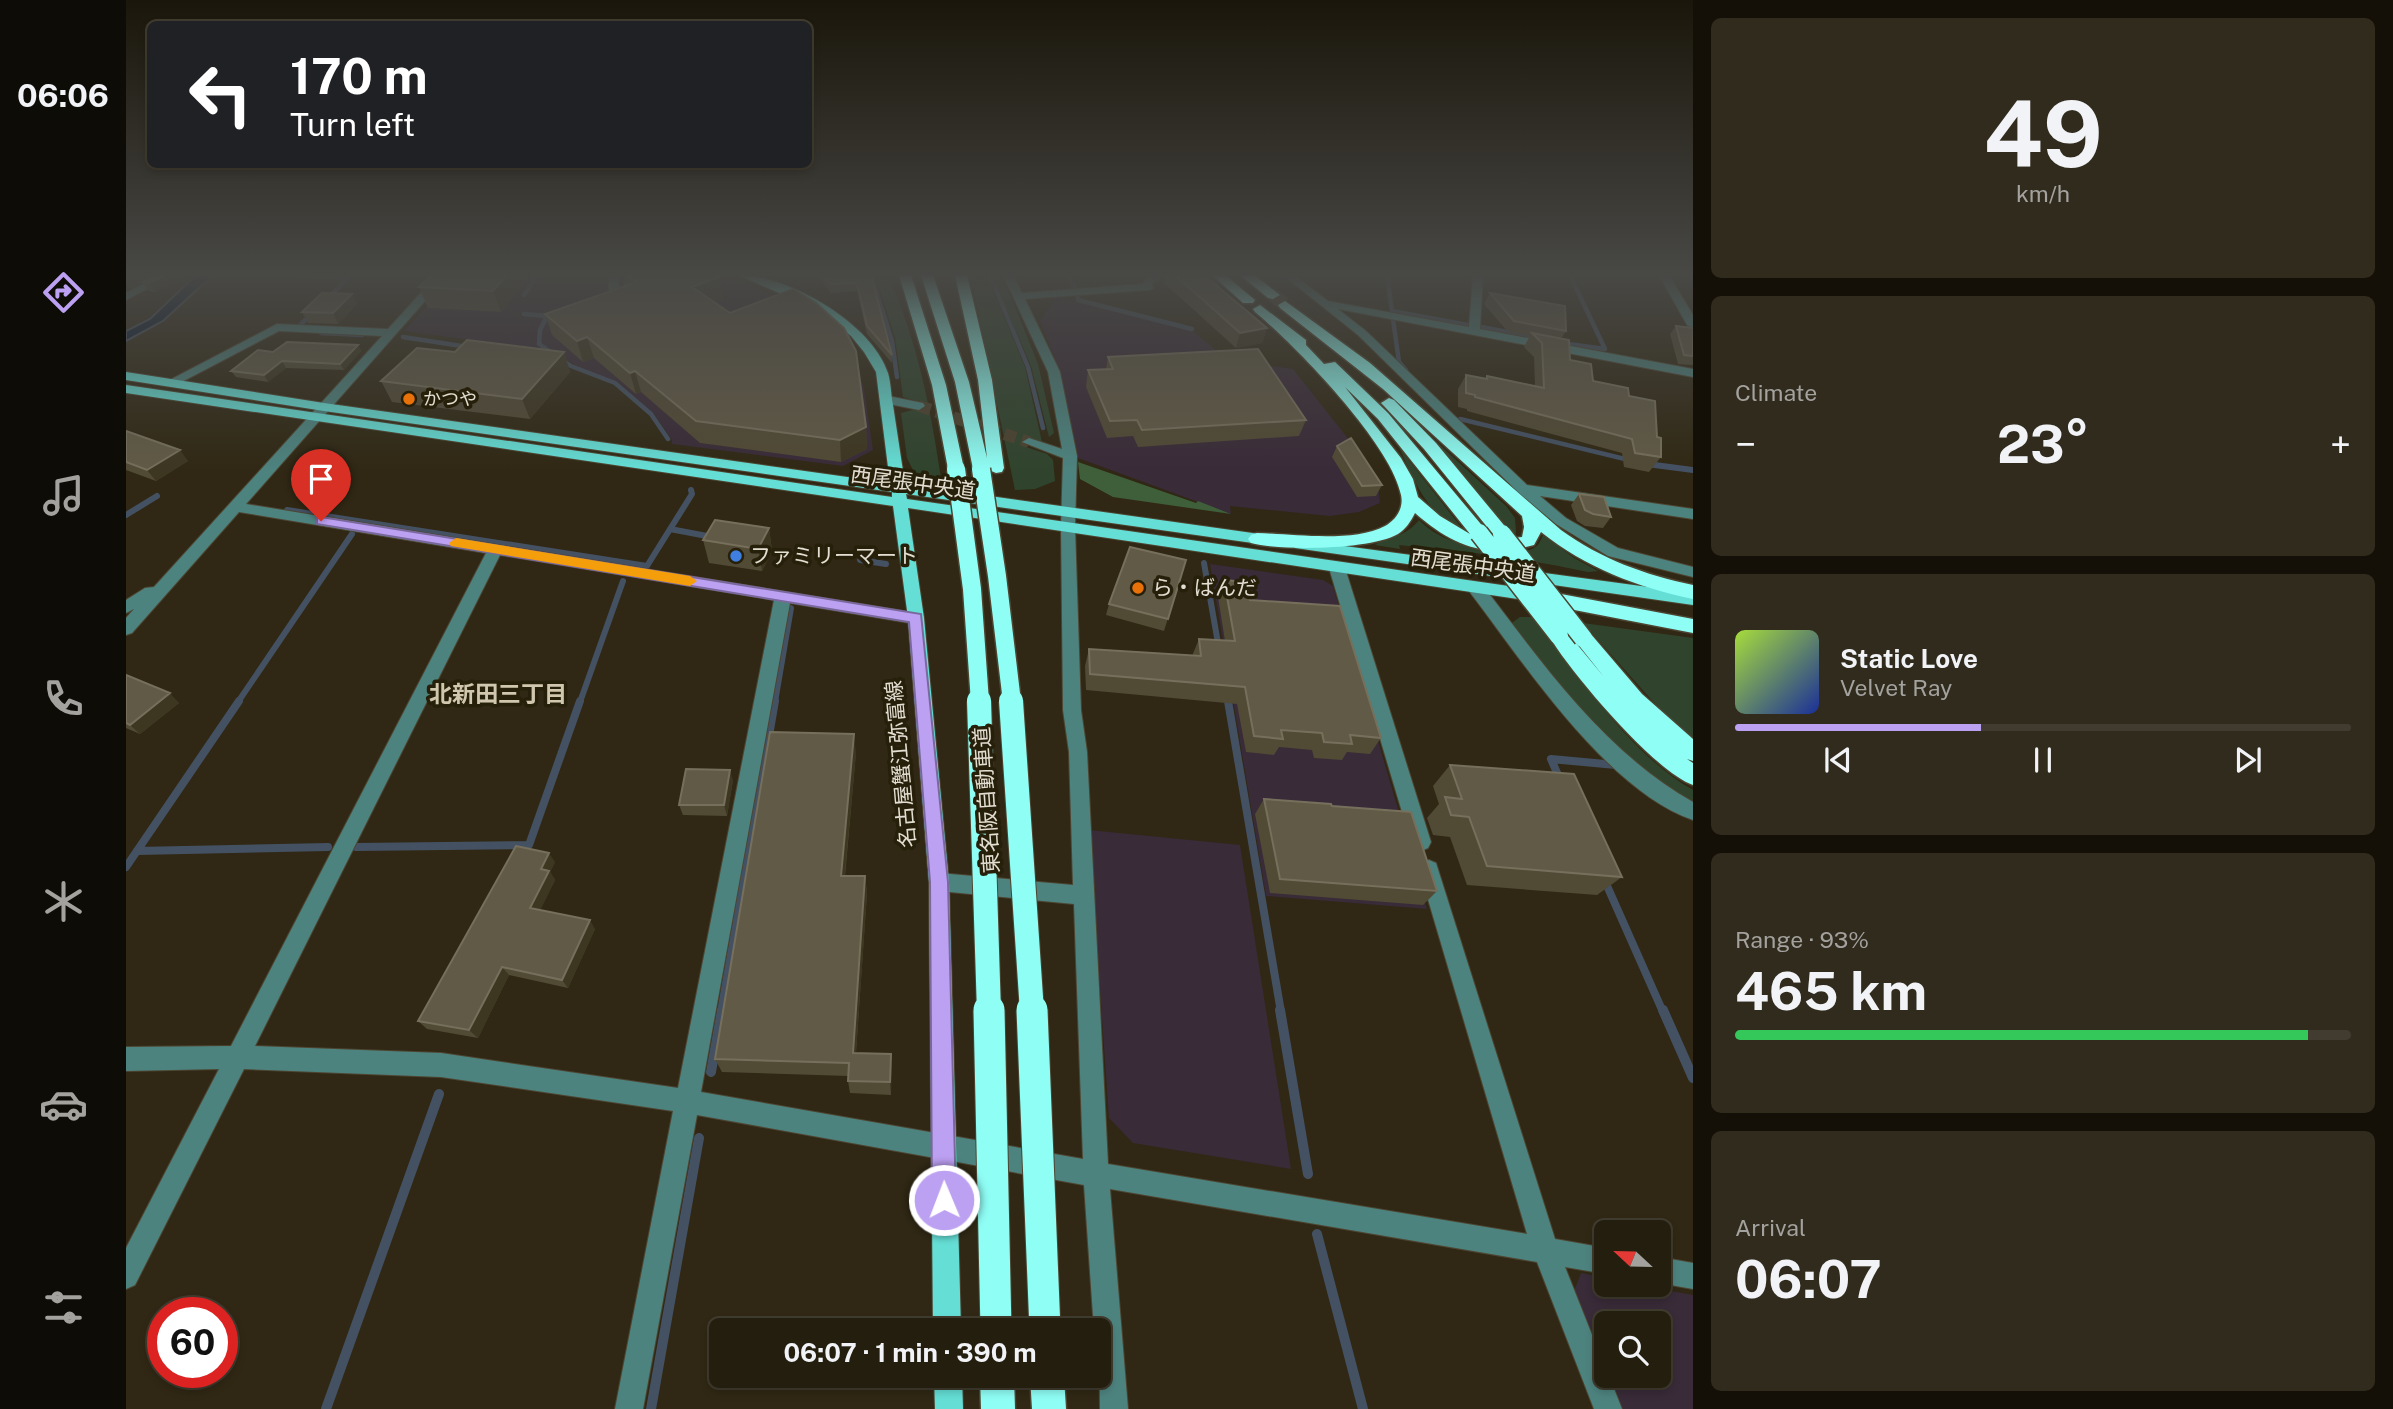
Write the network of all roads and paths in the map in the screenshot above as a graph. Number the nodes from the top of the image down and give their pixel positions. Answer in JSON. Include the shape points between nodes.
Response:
{"nodes":[{"id":1,"x":251,"y":341,"type":"edge"},
{"id":2,"x":383,"y":341,"type":"edge"},
{"id":3,"x":863,"y":341,"type":"edge"},
{"id":4,"x":927,"y":341,"type":"edge"},
{"id":5,"x":949,"y":341,"type":"edge"},
{"id":6,"x":976,"y":341,"type":"edge"},
{"id":7,"x":1039,"y":341,"type":"edge"},
{"id":8,"x":1295,"y":341,"type":"edge"},
{"id":9,"x":1298,"y":341,"type":"edge"},
{"id":10,"x":1328,"y":341,"type":"edge"},
{"id":11,"x":1333,"y":341,"type":"edge"},
{"id":12,"x":1370,"y":341,"type":"edge"},
{"id":13,"x":1525,"y":341,"type":"edge"},
{"id":14,"x":1693,"y":373,"type":"edge"},
{"id":15,"x":126,"y":376,"type":"edge"},
{"id":16,"x":170,"y":383,"type":"junction"},
{"id":17,"x":126,"y":389,"type":"edge"},
{"id":18,"x":888,"y":400,"type":"junction"},
{"id":19,"x":919,"y":406,"type":"tunnel mouth"},
{"id":20,"x":324,"y":407,"type":"junction"},
{"id":21,"x":313,"y":418,"type":"junction"},
{"id":22,"x":1029,"y":442,"type":"tunnel mouth"},
{"id":23,"x":1070,"y":456,"type":"junction"},
{"id":24,"x":978,"y":469,"type":"junction"},
{"id":25,"x":1523,"y":489,"type":"junction"},
{"id":26,"x":900,"y":495,"type":"junction"},
{"id":27,"x":1410,"y":498,"type":"junction"},
{"id":28,"x":234,"y":507,"type":"junction"},
{"id":29,"x":1530,"y":513,"type":"junction"},
{"id":30,"x":1693,"y":514,"type":"edge"},
{"id":31,"x":1068,"y":519,"type":"junction"},
{"id":32,"x":1257,"y":538,"type":"junction"},
{"id":33,"x":496,"y":550,"type":"junction"},
{"id":34,"x":1337,"y":568,"type":"junction"},
{"id":35,"x":1693,"y":572,"type":"edge"},
{"id":36,"x":166,"y":582,"type":"junction"},
{"id":37,"x":1475,"y":587,"type":"junction"},
{"id":38,"x":1693,"y":592,"type":"edge"},
{"id":39,"x":1515,"y":593,"type":"junction"},
{"id":40,"x":783,"y":596,"type":"junction"},
{"id":41,"x":1693,"y":599,"type":"edge"},
{"id":42,"x":126,"y":607,"type":"edge"},
{"id":43,"x":916,"y":618,"type":"junction"},
{"id":44,"x":1693,"y":620,"type":"edge"},
{"id":45,"x":1693,"y":626,"type":"edge"},
{"id":46,"x":126,"y":629,"type":"edge"},
{"id":47,"x":1693,"y":752,"type":"edge"},
{"id":48,"x":1693,"y":776,"type":"edge"},
{"id":49,"x":1693,"y":812,"type":"edge"},
{"id":50,"x":939,"y":882,"type":"junction"},
{"id":51,"x":1082,"y":895,"type":"junction"},
{"id":52,"x":238,"y":1058,"type":"junction"},
{"id":53,"x":126,"y":1059,"type":"edge"},
{"id":54,"x":687,"y":1101,"type":"junction"},
{"id":55,"x":943,"y":1148,"type":"junction"},
{"id":56,"x":1096,"y":1173,"type":"junction"},
{"id":57,"x":1545,"y":1250,"type":"junction"},
{"id":58,"x":1594,"y":1259,"type":"edge"},
{"id":59,"x":1671,"y":1272,"type":"edge"},
{"id":60,"x":126,"y":1276,"type":"edge"},
{"id":61,"x":1693,"y":1276,"type":"edge"},
{"id":62,"x":947,"y":1318,"type":"edge"},
{"id":63,"x":996,"y":1318,"type":"edge"},
{"id":64,"x":1044,"y":1318,"type":"edge"},
{"id":65,"x":948,"y":1388,"type":"edge"},
{"id":66,"x":997,"y":1388,"type":"edge"},
{"id":67,"x":1048,"y":1388,"type":"edge"},
{"id":68,"x":629,"y":1409,"type":"edge"},
{"id":69,"x":949,"y":1409,"type":"edge"},
{"id":70,"x":998,"y":1409,"type":"edge"},
{"id":71,"x":1049,"y":1409,"type":"edge"},
{"id":72,"x":1114,"y":1409,"type":"edge"},
{"id":73,"x":1608,"y":1409,"type":"edge"}],
"edges":[{"from":1,"to":16,"type":"street"},
{"from":2,"to":20,"type":"street"},
{"from":3,"to":18,"type":"main road","name":"名古屋蟹江弥富線","via":[[882,372]]},
{"from":4,"to":24,"type":"highway","name":"東名阪自動車道","via":[[939,385]]},
{"from":5,"to":24,"type":"highway","name":"東名阪自動車道","via":[[962,382]]},
{"from":6,"to":24,"type":"highway","via":[[985,380]]},
{"from":7,"to":23,"type":"street","via":[[1054,372]]},
{"from":8,"to":27,"type":"highway","via":[[1384,446]]},
{"from":9,"to":48,"type":"highway","bridge":true,"via":[[1383,415],[1621,714]]},
{"from":10,"to":47,"type":"highway","bridge":true,"via":[[1422,438],[1635,700]]},
{"from":11,"to":29,"type":"highway","via":[[1383,379]]},
{"from":12,"to":25,"type":"street"},
{"from":13,"to":14,"type":"street"},
{"from":15,"to":16,"type":"main road","name":"西尾張中央道"},
{"from":16,"to":20,"type":"main road","name":"西尾張中央道"},
{"from":17,"to":21,"type":"main road","name":"西尾張中央道"},
{"from":18,"to":19,"type":"street"},
{"from":18,"to":26,"type":"main road","name":"名古屋蟹江弥富線"},
{"from":20,"to":21,"type":"street"},
{"from":20,"to":26,"type":"main road","name":"西尾張中央道"},
{"from":21,"to":26,"type":"main road","name":"西尾張中央道"},
{"from":21,"to":28,"type":"street"},
{"from":22,"to":23,"type":"street"},
{"from":23,"to":31,"type":"street"},
{"from":24,"to":63,"type":"highway","name":"東名阪自動車道","bridge":true,"via":[[972,589],[983,755]]},
{"from":24,"to":64,"type":"highway","name":"東名阪自動車道","bridge":true,"via":[[1008,652],[1023,855]]},
{"from":25,"to":30,"type":"street"},
{"from":25,"to":35,"type":"street","via":[[1561,521],[1613,552]]},
{"from":26,"to":31,"type":"main road","name":"西尾張中央道"},
{"from":26,"to":43,"type":"main road","name":"名古屋蟹江弥富線"},
{"from":27,"to":29,"type":"highway","via":[[1442,528],[1486,544],[1528,541],[1533,534]]},
{"from":27,"to":32,"type":"highway","via":[[1402,522],[1376,535],[1335,540]]},
{"from":28,"to":33,"type":"street"},
{"from":28,"to":36,"type":"street"},
{"from":29,"to":38,"type":"highway","via":[[1591,558],[1639,578]]},
{"from":31,"to":32,"type":"main road","name":"西尾張中央道"},
{"from":31,"to":34,"type":"main road","name":"西尾張中央道"},
{"from":31,"to":51,"type":"street"},
{"from":32,"to":41,"type":"main road","name":"西尾張中央道"},
{"from":33,"to":40,"type":"street"},
{"from":33,"to":52,"type":"street"},
{"from":34,"to":37,"type":"main road","name":"西尾張中央道"},
{"from":34,"to":57,"type":"street"},
{"from":36,"to":42,"type":"street"},
{"from":36,"to":46,"type":"street"},
{"from":37,"to":39,"type":"main road","name":"西尾張中央道"},
{"from":37,"to":49,"type":"street","via":[[1604,744],[1628,768]]},
{"from":39,"to":44,"type":"main road","name":"西尾張中央道"},
{"from":39,"to":45,"type":"highway"},
{"from":40,"to":43,"type":"street"},
{"from":40,"to":54,"type":"street"},
{"from":43,"to":50,"type":"main road","name":"名古屋蟹江弥富線"},
{"from":50,"to":51,"type":"street"},
{"from":50,"to":55,"type":"main road","name":"名古屋蟹江弥富線"},
{"from":51,"to":56,"type":"street"},
{"from":52,"to":53,"type":"street"},
{"from":52,"to":54,"type":"street","via":[[441,1065]]},
{"from":52,"to":60,"type":"street"},
{"from":54,"to":55,"type":"street"},
{"from":54,"to":68,"type":"street"},
{"from":55,"to":56,"type":"street"},
{"from":55,"to":62,"type":"main road","name":"名古屋蟹江弥富線"},
{"from":56,"to":57,"type":"street"},
{"from":56,"to":72,"type":"street"},
{"from":57,"to":58,"type":"street"},
{"from":57,"to":73,"type":"street"},
{"from":59,"to":61,"type":"street"},
{"from":65,"to":69,"type":"main road"},
{"from":66,"to":70,"type":"highway"},
{"from":67,"to":71,"type":"highway"}]}
